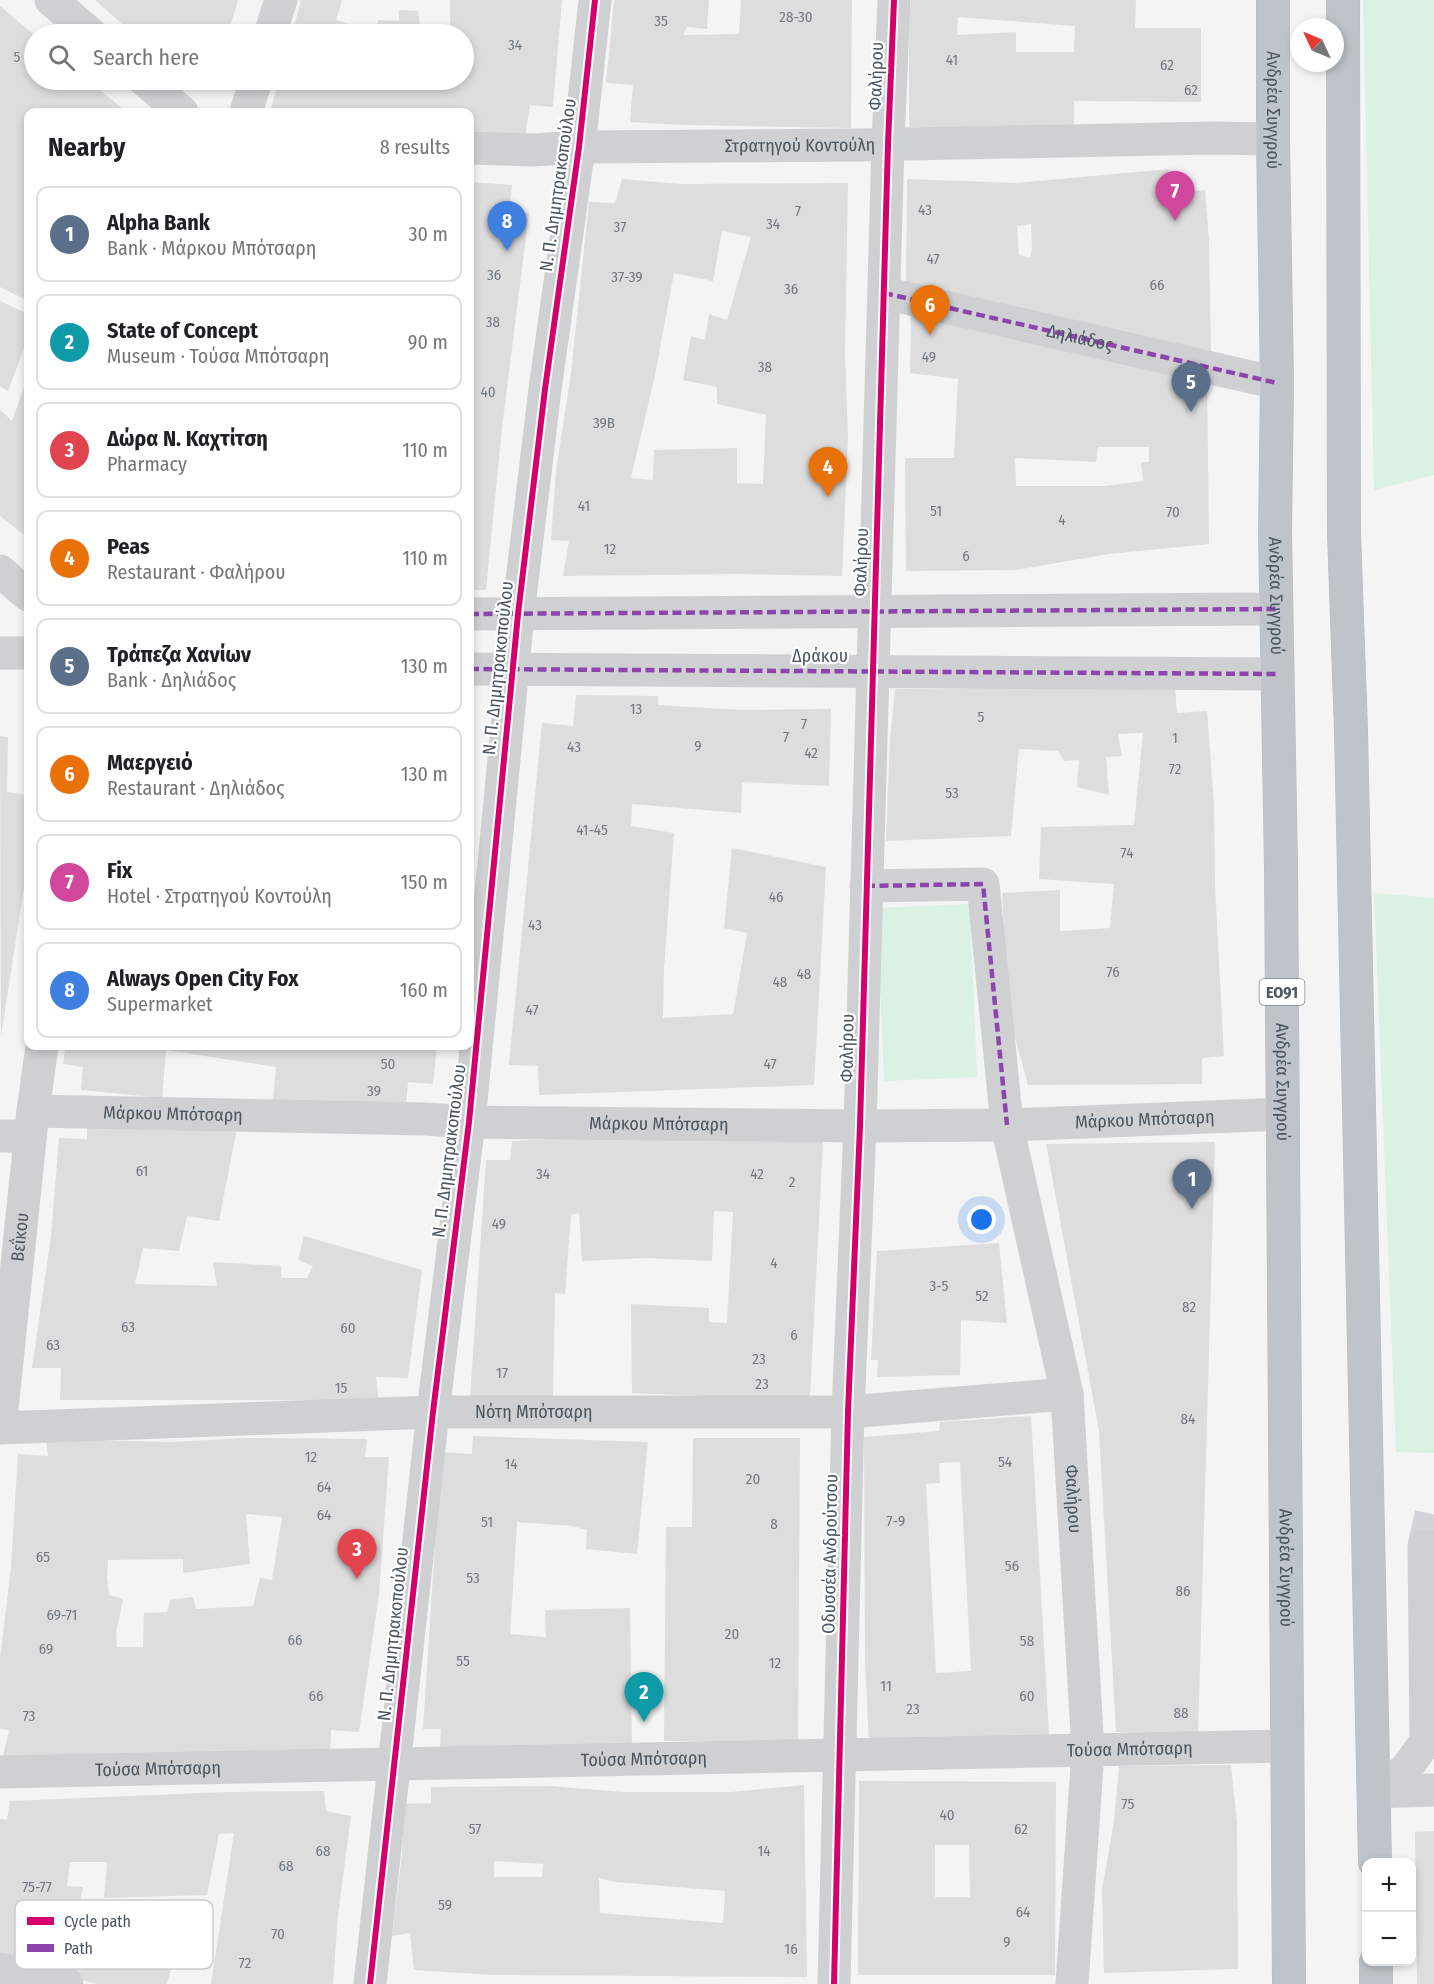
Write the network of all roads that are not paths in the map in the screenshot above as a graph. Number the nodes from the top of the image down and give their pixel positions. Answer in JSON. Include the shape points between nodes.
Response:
{"nodes":[{"id":1,"x":51,"y":0,"type":"edge"},
{"id":2,"x":281,"y":0,"type":"edge"},
{"id":3,"x":595,"y":0,"type":"edge"},
{"id":4,"x":894,"y":0,"type":"edge"},
{"id":5,"x":1273,"y":0,"type":"edge"},
{"id":6,"x":1343,"y":0,"type":"edge"},
{"id":7,"x":80,"y":24,"type":"edge"},
{"id":8,"x":273,"y":24,"type":"edge"},
{"id":9,"x":156,"y":90,"type":"edge"},
{"id":10,"x":253,"y":90,"type":"edge"},
{"id":11,"x":177,"y":108,"type":"edge"},
{"id":12,"x":247,"y":108,"type":"edge"},
{"id":13,"x":1273,"y":139,"type":"junction"},
{"id":14,"x":888,"y":144,"type":"junction"},
{"id":15,"x":579,"y":147,"type":"junction"},
{"id":16,"x":474,"y":148,"type":"edge"},
{"id":17,"x":884,"y":293,"type":"junction"},
{"id":18,"x":1277,"y":383,"type":"junction"},
{"id":19,"x":0,"y":571,"type":"edge"},
{"id":20,"x":24,"y":592,"type":"edge"},
{"id":21,"x":1277,"y":609,"type":"junction"},
{"id":22,"x":874,"y":611,"type":"junction"},
{"id":23,"x":474,"y":614,"type":"edge"},
{"id":24,"x":518,"y":614,"type":"junction"},
{"id":25,"x":0,"y":653,"type":"edge"},
{"id":26,"x":24,"y":653,"type":"edge"},
{"id":27,"x":474,"y":669,"type":"edge"},
{"id":28,"x":513,"y":669,"type":"junction"},
{"id":29,"x":873,"y":672,"type":"junction"},
{"id":30,"x":1278,"y":674,"type":"junction"},
{"id":31,"x":866,"y":886,"type":"junction"},
{"id":32,"x":41,"y":1050,"type":"edge"},
{"id":33,"x":1283,"y":1114,"type":"junction"},
{"id":34,"x":469,"y":1122,"type":"junction"},
{"id":35,"x":1007,"y":1125,"type":"junction"},
{"id":36,"x":860,"y":1126,"type":"junction"},
{"id":37,"x":21,"y":1128,"type":"edge"},
{"id":38,"x":1067,"y":1394,"type":"junction"},
{"id":39,"x":433,"y":1412,"type":"junction"},
{"id":40,"x":848,"y":1412,"type":"junction"},
{"id":41,"x":0,"y":1428,"type":"edge"},
{"id":42,"x":1434,"y":1545,"type":"tunnel mouth"},
{"id":43,"x":1287,"y":1746,"type":"junction"},
{"id":44,"x":1088,"y":1751,"type":"junction"},
{"id":45,"x":841,"y":1756,"type":"junction"},
{"id":46,"x":393,"y":1765,"type":"junction"},
{"id":47,"x":0,"y":1772,"type":"edge"},
{"id":48,"x":1434,"y":1790,"type":"edge"},
{"id":49,"x":1375,"y":1792,"type":"junction"},
{"id":50,"x":1376,"y":1858,"type":"edge"},
{"id":51,"x":1376,"y":1966,"type":"edge"},
{"id":52,"x":0,"y":1969,"type":"edge"},
{"id":53,"x":67,"y":1984,"type":"edge"},
{"id":54,"x":370,"y":1984,"type":"edge"},
{"id":55,"x":834,"y":1984,"type":"edge"},
{"id":56,"x":1072,"y":1984,"type":"edge"},
{"id":57,"x":1289,"y":1984,"type":"edge"},
{"id":58,"x":1376,"y":1984,"type":"edge"}],
"edges":[{"from":1,"to":7,"type":"street"},
{"from":2,"to":8,"type":"street"},
{"from":3,"to":15,"type":"street","name":"Ν. Π. Δημητρακοπούλου"},
{"from":4,"to":14,"type":"street","name":"Φαλήρου"},
{"from":5,"to":13,"type":"highway","name":"Ανδρέα Συγγρού","number":"ΕΟ91"},
{"from":6,"to":49,"type":"highway","via":[[1344,533]]},
{"from":9,"to":11,"type":"street"},
{"from":10,"to":12,"type":"street"},
{"from":13,"to":14,"type":"street","name":"Στρατηγού Κοντούλη"},
{"from":13,"to":18,"type":"highway","name":"Ανδρέα Συγγρού","number":"ΕΟ91"},
{"from":14,"to":15,"type":"street","name":"Στρατηγού Κοντούλη"},
{"from":14,"to":17,"type":"street","name":"Φαλήρου"},
{"from":15,"to":16,"type":"street","name":"Στρατηγού Κοντούλη"},
{"from":15,"to":24,"type":"street","name":"Ν. Π. Δημητρακοπούλου"},
{"from":17,"to":18,"type":"street","name":"Δηλιάδος"},
{"from":17,"to":22,"type":"street","name":"Φαλήρου"},
{"from":18,"to":21,"type":"highway","name":"Ανδρέα Συγγρού","number":"ΕΟ91"},
{"from":19,"to":20,"type":"street"},
{"from":21,"to":22,"type":"street"},
{"from":21,"to":30,"type":"highway","name":"Ανδρέα Συγγρού","number":"ΕΟ91"},
{"from":22,"to":24,"type":"street"},
{"from":22,"to":29,"type":"street","name":"Φαλήρου"},
{"from":23,"to":24,"type":"street"},
{"from":24,"to":28,"type":"street","name":"Ν. Π. Δημητρακοπούλου"},
{"from":25,"to":26,"type":"street"},
{"from":27,"to":28,"type":"street","name":"Δράκου"},
{"from":28,"to":29,"type":"street","name":"Δράκου"},
{"from":28,"to":34,"type":"street","name":"Ν. Π. Δημητρακοπούλου"},
{"from":29,"to":30,"type":"street","name":"Δράκου"},
{"from":29,"to":31,"type":"street","name":"Φαλήρου"},
{"from":30,"to":33,"type":"highway","name":"Ανδρέα Συγγρού","number":"ΕΟ91"},
{"from":31,"to":35,"type":"street","name":"Φαλήρου","via":[[983,884]]},
{"from":31,"to":36,"type":"street","name":"Φαλήρου"},
{"from":32,"to":37,"type":"street","name":"Βεΐκου"},
{"from":33,"to":35,"type":"street","name":"Μάρκου Μπότσαρη"},
{"from":33,"to":43,"type":"highway","name":"Ανδρέα Συγγρού","number":"ΕΟ91"},
{"from":34,"to":36,"type":"street","name":"Μάρκου Μπότσαρη"},
{"from":34,"to":37,"type":"street","name":"Μάρκου Μπότσαρη","via":[[425,1119]]},
{"from":34,"to":39,"type":"street","name":"Ν. Π. Δημητρακοπούλου"},
{"from":35,"to":36,"type":"street","name":"Μάρκου Μπότσαρη"},
{"from":35,"to":38,"type":"street","name":"Φαλήρου"},
{"from":36,"to":40,"type":"street","name":"Οδυσσέα Ανδρούτσου"},
{"from":37,"to":41,"type":"street","name":"Βεΐκου"},
{"from":38,"to":40,"type":"street","name":"Νότη Μπότσαρη"},
{"from":38,"to":44,"type":"street","name":"Φαλήρου"},
{"from":39,"to":40,"type":"street","name":"Νότη Μπότσαρη"},
{"from":39,"to":41,"type":"street","name":"Νότη Μπότσαρη"},
{"from":39,"to":46,"type":"street","name":"Ν. Π. Δημητρακοπούλου"},
{"from":40,"to":45,"type":"street","name":"Οδυσσέα Ανδρούτσου"},
{"from":42,"to":49,"type":"street","via":[[1424,1546],[1426,1741],[1406,1769]]},
{"from":43,"to":44,"type":"street","name":"Τούσα Μπότσαρη"},
{"from":43,"to":57,"type":"highway","name":"Ανδρέα Συγγρού","number":"ΕΟ91"},
{"from":44,"to":45,"type":"street","name":"Τούσα Μπότσαρη"},
{"from":44,"to":56,"type":"street","name":"Φαλήρου"},
{"from":45,"to":46,"type":"street","name":"Τούσα Μπότσαρη"},
{"from":45,"to":55,"type":"street","name":"Οδυσσέα Ανδρούτσου"},
{"from":46,"to":47,"type":"street","name":"Τούσα Μπότσαρη"},
{"from":46,"to":54,"type":"street","name":"Ν. Π. Δημητρακοπούλου"},
{"from":48,"to":49,"type":"street"},
{"from":49,"to":50,"type":"highway"},
{"from":51,"to":58,"type":"highway"},
{"from":52,"to":53,"type":"street"}]}
